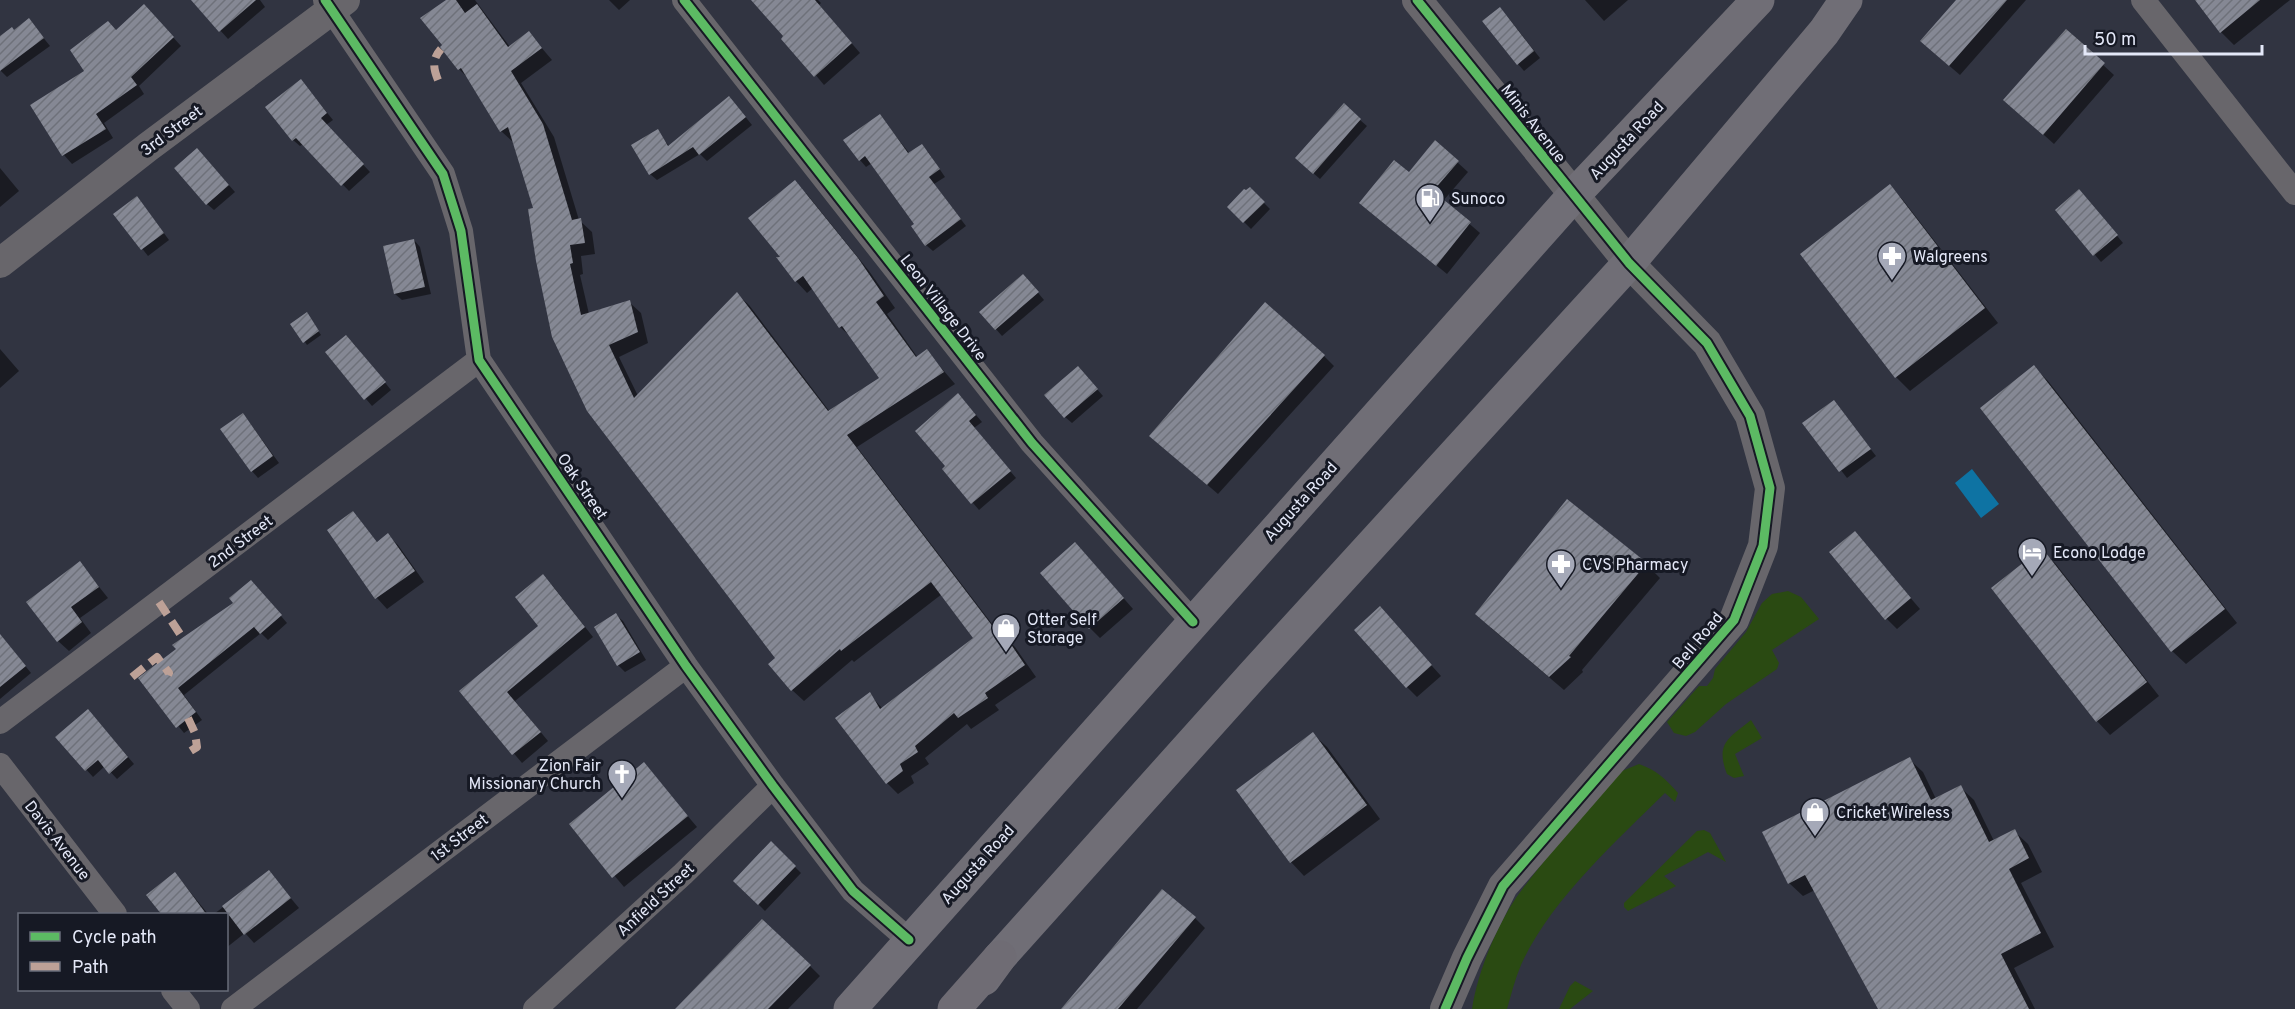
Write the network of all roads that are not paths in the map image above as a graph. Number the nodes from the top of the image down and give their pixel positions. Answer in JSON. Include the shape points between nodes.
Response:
{"nodes":[{"id":1,"x":684,"y":0,"type":"edge"},
{"id":2,"x":1417,"y":0,"type":"edge"},
{"id":3,"x":1758,"y":0,"type":"edge"},
{"id":4,"x":1846,"y":0,"type":"edge"},
{"id":5,"x":2143,"y":0,"type":"edge"},
{"id":6,"x":334,"y":3,"type":"edge"},
{"id":7,"x":2295,"y":193,"type":"edge"},
{"id":8,"x":1573,"y":196,"type":"junction"},
{"id":9,"x":0,"y":263,"type":"edge"},
{"id":10,"x":1629,"y":263,"type":"junction"},
{"id":11,"x":479,"y":360,"type":"junction"},
{"id":12,"x":1193,"y":622,"type":"junction"},
{"id":13,"x":686,"y":666,"type":"junction"},
{"id":14,"x":0,"y":722,"type":"edge"},
{"id":15,"x":0,"y":765,"type":"edge"},
{"id":16,"x":773,"y":786,"type":"junction"},
{"id":17,"x":113,"y":913,"type":"edge"},
{"id":18,"x":909,"y":940,"type":"junction"},
{"id":19,"x":1000,"y":957,"type":"junction"},
{"id":20,"x":174,"y":991,"type":"edge"},
{"id":21,"x":188,"y":1009,"type":"edge"},
{"id":22,"x":233,"y":1009,"type":"edge"},
{"id":23,"x":535,"y":1009,"type":"edge"},
{"id":24,"x":850,"y":1009,"type":"edge"},
{"id":25,"x":954,"y":1009,"type":"edge"},
{"id":26,"x":962,"y":1009,"type":"edge"},
{"id":27,"x":1445,"y":1009,"type":"edge"}],
"edges":[{"from":1,"to":12,"type":"street","name":"Leon Village Drive","via":[[1032,443]]},
{"from":2,"to":8,"type":"street","name":"Minis Avenue"},
{"from":3,"to":8,"type":"highway","name":"Augusta Road"},
{"from":4,"to":10,"type":"highway","via":[[1824,32]]},
{"from":5,"to":7,"type":"street"},
{"from":6,"to":9,"type":"street","name":"3rd Street"},
{"from":6,"to":11,"type":"street","name":"Oak Street","via":[[443,174],[461,231]]},
{"from":8,"to":10,"type":"street","name":"Minis Avenue"},
{"from":8,"to":12,"type":"highway","name":"Augusta Road"},
{"from":10,"to":19,"type":"highway"},
{"from":10,"to":27,"type":"street","name":"Bell Road","via":[[1707,343],[1750,416],[1770,488],[1763,546],[1734,620],[1503,886]]},
{"from":11,"to":13,"type":"street","name":"Oak Street"},
{"from":11,"to":14,"type":"street","name":"2nd Street"},
{"from":12,"to":18,"type":"highway","name":"Augusta Road"},
{"from":13,"to":16,"type":"street","name":"Oak Street"},
{"from":13,"to":22,"type":"street","name":"1st Street"},
{"from":15,"to":17,"type":"street","name":"Davis Avenue"},
{"from":16,"to":18,"type":"street","name":"Oak Street","via":[[853,891]]},
{"from":16,"to":23,"type":"street","name":"Anfield Street"},
{"from":18,"to":24,"type":"highway","name":"Augusta Road"},
{"from":19,"to":25,"type":"highway"},
{"from":19,"to":26,"type":"highway"},
{"from":20,"to":21,"type":"street"}]}
